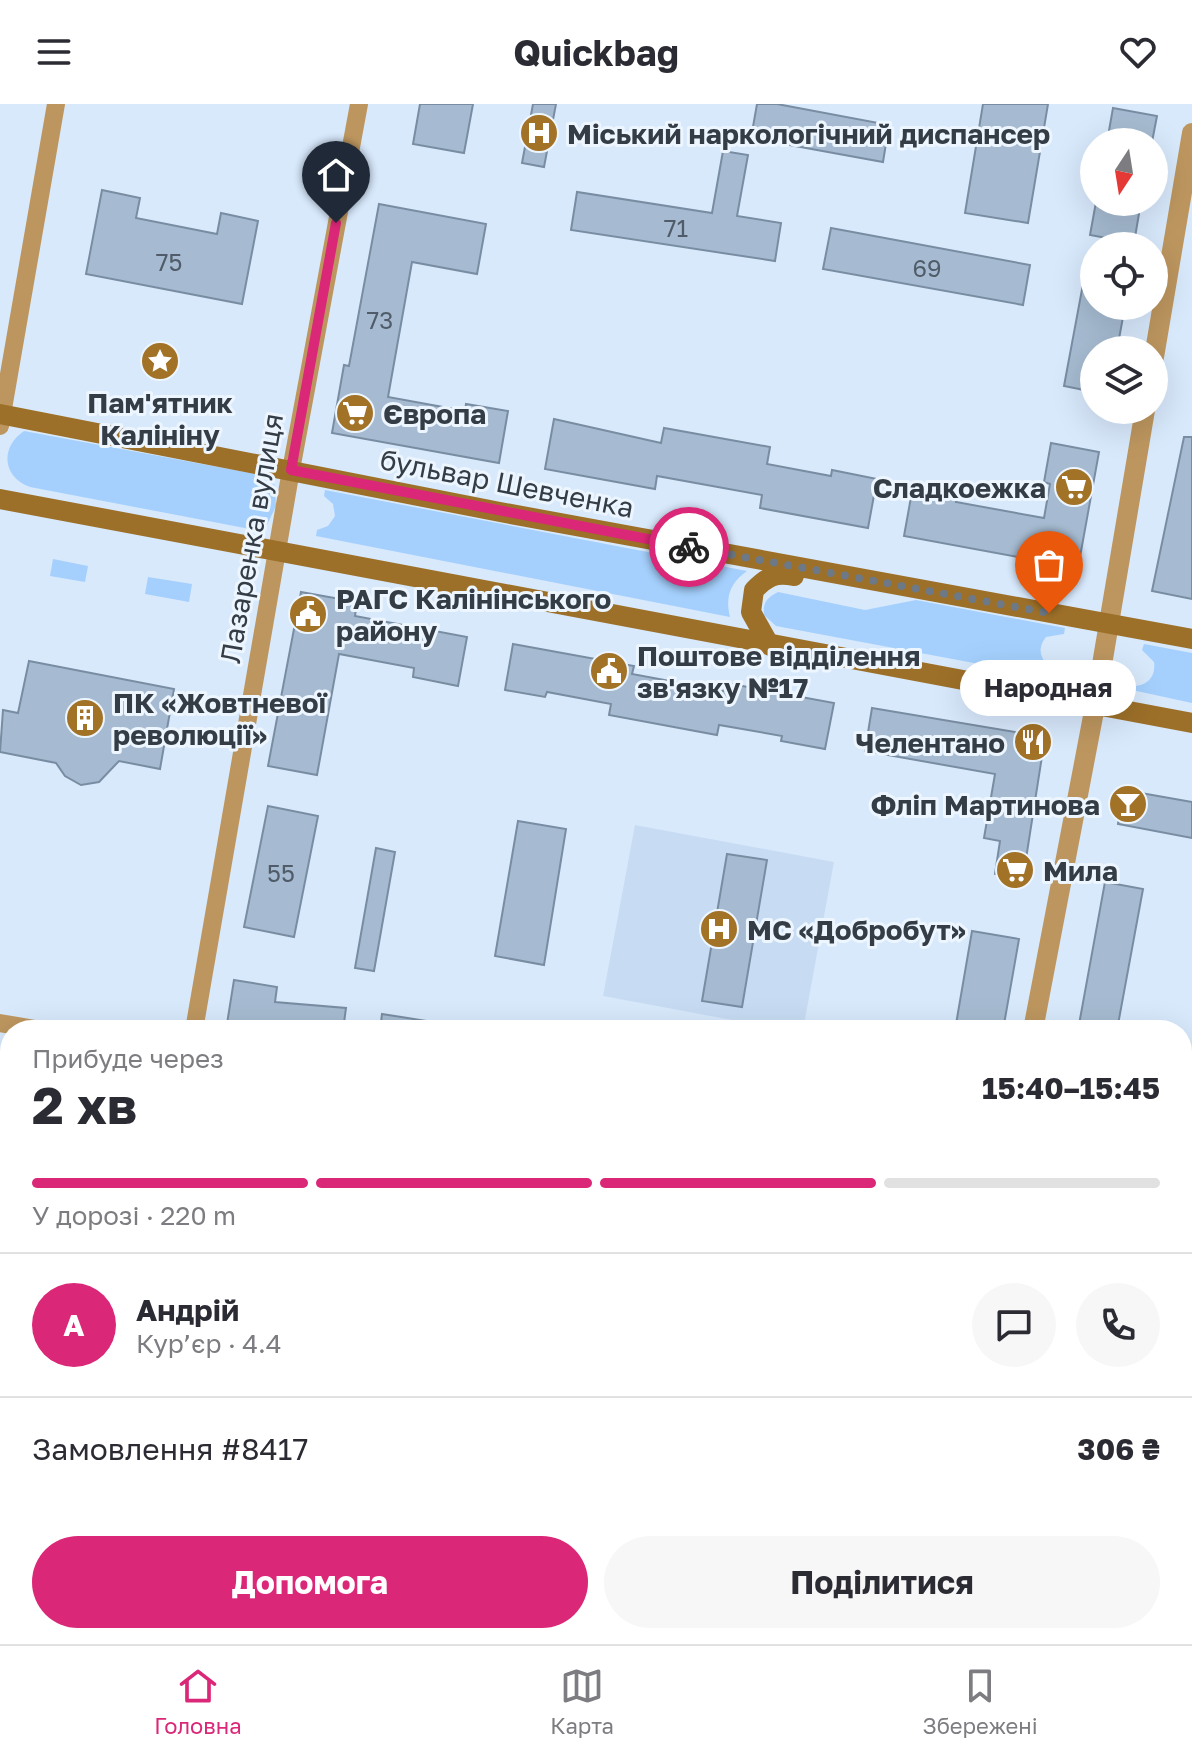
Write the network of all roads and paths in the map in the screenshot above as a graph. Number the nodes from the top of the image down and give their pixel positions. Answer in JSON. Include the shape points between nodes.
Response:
{"nodes":[{"id":1,"x":56,"y":104,"type":"edge"},
{"id":2,"x":359,"y":104,"type":"edge"},
{"id":3,"x":1192,"y":133,"type":"edge"},
{"id":4,"x":1158,"y":336,"type":"edge"},
{"id":5,"x":1,"y":418,"type":"edge"},
{"id":6,"x":1143,"y":424,"type":"edge"},
{"id":7,"x":291,"y":470,"type":"junction"},
{"id":8,"x":0,"y":499,"type":"edge"},
{"id":9,"x":277,"y":552,"type":"junction"},
{"id":10,"x":880,"y":582,"type":"junction"},
{"id":11,"x":1109,"y":624,"type":"junction"},
{"id":12,"x":1192,"y":639,"type":"edge"},
{"id":13,"x":770,"y":646,"type":"junction"},
{"id":14,"x":1095,"y":706,"type":"junction"},
{"id":15,"x":1192,"y":723,"type":"edge"},
{"id":16,"x":196,"y":1020,"type":"edge"},
{"id":17,"x":1035,"y":1020,"type":"edge"}],
"edges":[{"from":1,"to":5,"type":"street"},
{"from":2,"to":7,"type":"street","name":"Лазаренка вулиця"},
{"from":3,"to":4,"type":"street"},
{"from":5,"to":7,"type":"main road","name":"бульвар Шевченка"},
{"from":6,"to":11,"type":"street"},
{"from":7,"to":9,"type":"street","name":"Лазаренка вулиця"},
{"from":7,"to":10,"type":"main road","name":"бульвар Шевченка"},
{"from":8,"to":9,"type":"main road"},
{"from":9,"to":13,"type":"main road"},
{"from":9,"to":16,"type":"street","name":"Лазаренка вулиця"},
{"from":10,"to":11,"type":"main road","name":"бульвар Шевченка"},
{"from":10,"to":13,"type":"main road","via":[[856,588],[779,573],[770,576],[754,590],[750,602],[754,622]]},
{"from":11,"to":12,"type":"main road","name":"бульвар Шевченка"},
{"from":11,"to":14,"type":"street"},
{"from":13,"to":14,"type":"main road"},
{"from":14,"to":15,"type":"main road"},
{"from":14,"to":17,"type":"street"}]}
